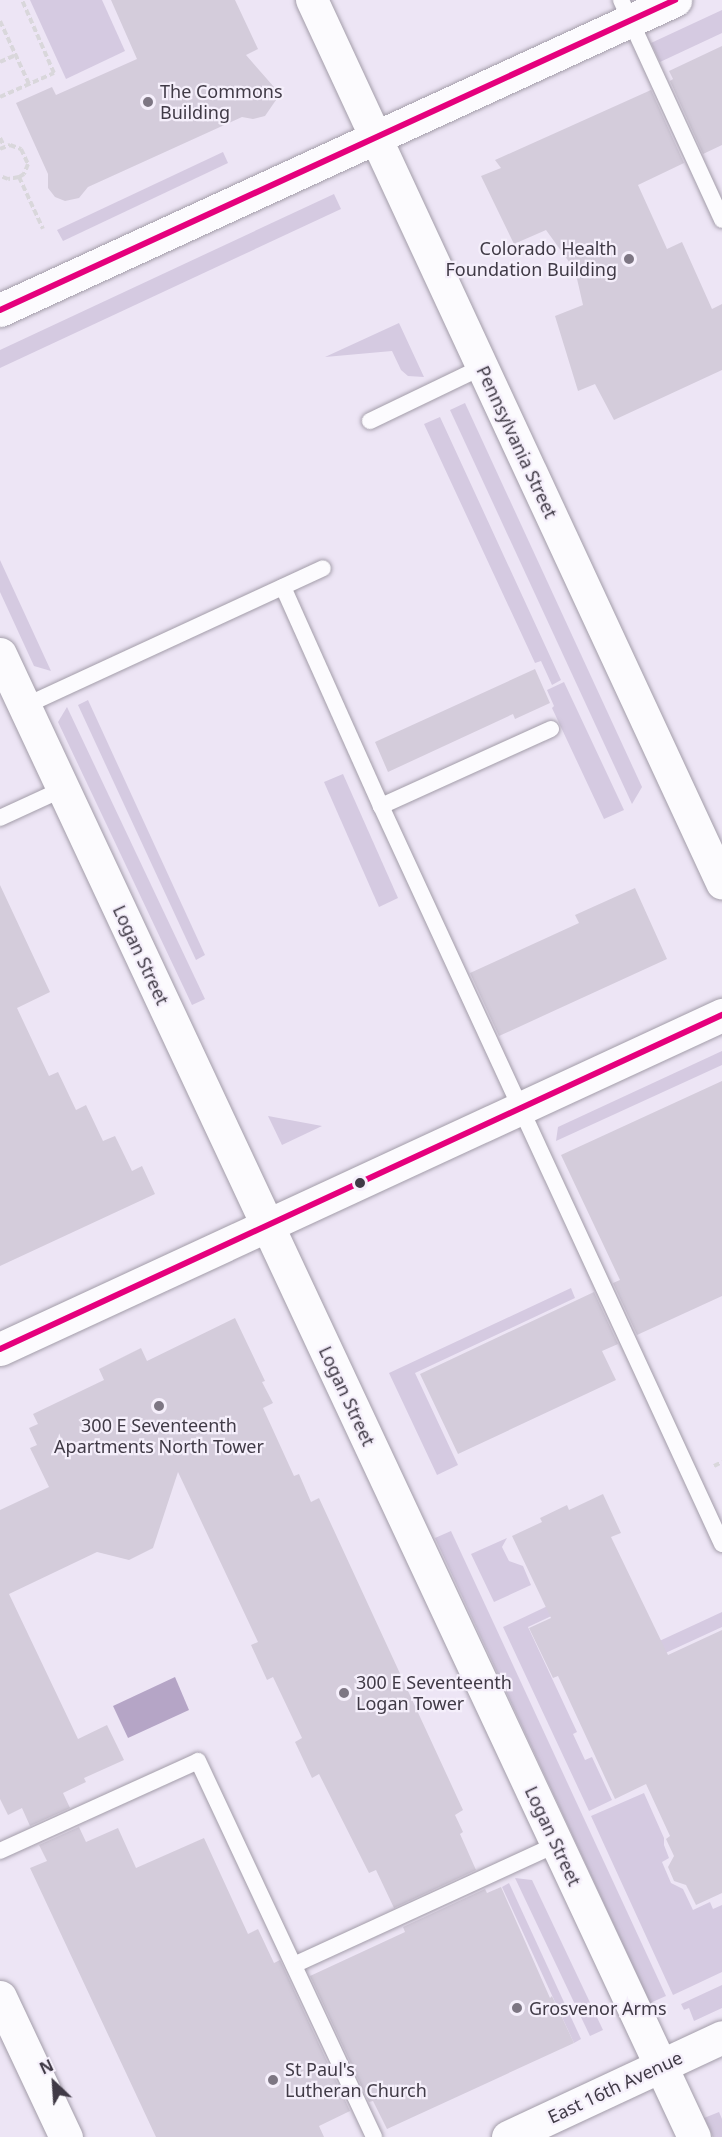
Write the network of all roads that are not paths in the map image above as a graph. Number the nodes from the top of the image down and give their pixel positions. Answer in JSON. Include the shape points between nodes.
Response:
{"nodes":[{"id":1,"x":312,"y":0,"type":"edge"},
{"id":2,"x":675,"y":0,"type":"edge"},
{"id":3,"x":625,"y":10,"type":"edge"},
{"id":4,"x":376,"y":137,"type":"junction"},
{"id":5,"x":722,"y":220,"type":"edge"},
{"id":6,"x":0,"y":310,"type":"edge"},
{"id":7,"x":482,"y":367,"type":"junction"},
{"id":8,"x":370,"y":421,"type":"dead end"},
{"id":9,"x":323,"y":568,"type":"dead end"},
{"id":10,"x":283,"y":586,"type":"junction"},
{"id":11,"x":0,"y":654,"type":"edge"},
{"id":12,"x":25,"y":706,"type":"junction"},
{"id":13,"x":551,"y":729,"type":"dead end"},
{"id":14,"x":63,"y":789,"type":"junction"},
{"id":15,"x":381,"y":806,"type":"junction"},
{"id":16,"x":0,"y":818,"type":"edge"},
{"id":17,"x":722,"y":883,"type":"edge"},
{"id":18,"x":722,"y":1014,"type":"edge"},
{"id":19,"x":521,"y":1108,"type":"junction"},
{"id":20,"x":267,"y":1225,"type":"junction"},
{"id":21,"x":0,"y":1349,"type":"edge"},
{"id":22,"x":722,"y":1544,"type":"edge"},
{"id":23,"x":556,"y":1844,"type":"junction"},
{"id":24,"x":0,"y":1851,"type":"edge"},
{"id":25,"x":294,"y":1965,"type":"junction"},
{"id":26,"x":0,"y":1997,"type":"edge"},
{"id":27,"x":722,"y":2037,"type":"edge"},
{"id":28,"x":660,"y":2066,"type":"junction"},
{"id":29,"x":66,"y":2137,"type":"edge"},
{"id":30,"x":374,"y":2137,"type":"edge"},
{"id":31,"x":508,"y":2137,"type":"edge"},
{"id":32,"x":694,"y":2137,"type":"edge"}],
"edges":[{"from":1,"to":4,"type":"street","name":"Pennsylvania Street"},
{"from":2,"to":3,"type":"main road"},
{"from":3,"to":4,"type":"main road"},
{"from":3,"to":5,"type":"lane"},
{"from":4,"to":6,"type":"main road"},
{"from":4,"to":7,"type":"street","name":"Pennsylvania Street"},
{"from":7,"to":8,"type":"lane"},
{"from":7,"to":17,"type":"street","name":"Pennsylvania Street"},
{"from":9,"to":10,"type":"lane"},
{"from":10,"to":12,"type":"lane"},
{"from":10,"to":15,"type":"lane"},
{"from":11,"to":12,"type":"main road","name":"Logan Street"},
{"from":12,"to":14,"type":"main road","name":"Logan Street"},
{"from":13,"to":15,"type":"lane"},
{"from":14,"to":16,"type":"lane"},
{"from":14,"to":20,"type":"main road","name":"Logan Street"},
{"from":15,"to":19,"type":"lane"},
{"from":18,"to":19,"type":"main road"},
{"from":19,"to":20,"type":"main road"},
{"from":19,"to":22,"type":"lane"},
{"from":20,"to":21,"type":"main road"},
{"from":20,"to":23,"type":"main road","name":"Logan Street"},
{"from":23,"to":25,"type":"lane"},
{"from":23,"to":28,"type":"main road","name":"Logan Street"},
{"from":24,"to":25,"type":"lane","via":[[198,1761]]},
{"from":25,"to":30,"type":"lane"},
{"from":26,"to":29,"type":"main road"},
{"from":27,"to":28,"type":"main road","name":"East 16th Avenue"},
{"from":28,"to":31,"type":"main road","name":"East 16th Avenue"},
{"from":28,"to":32,"type":"main road","name":"Logan Street"}]}
